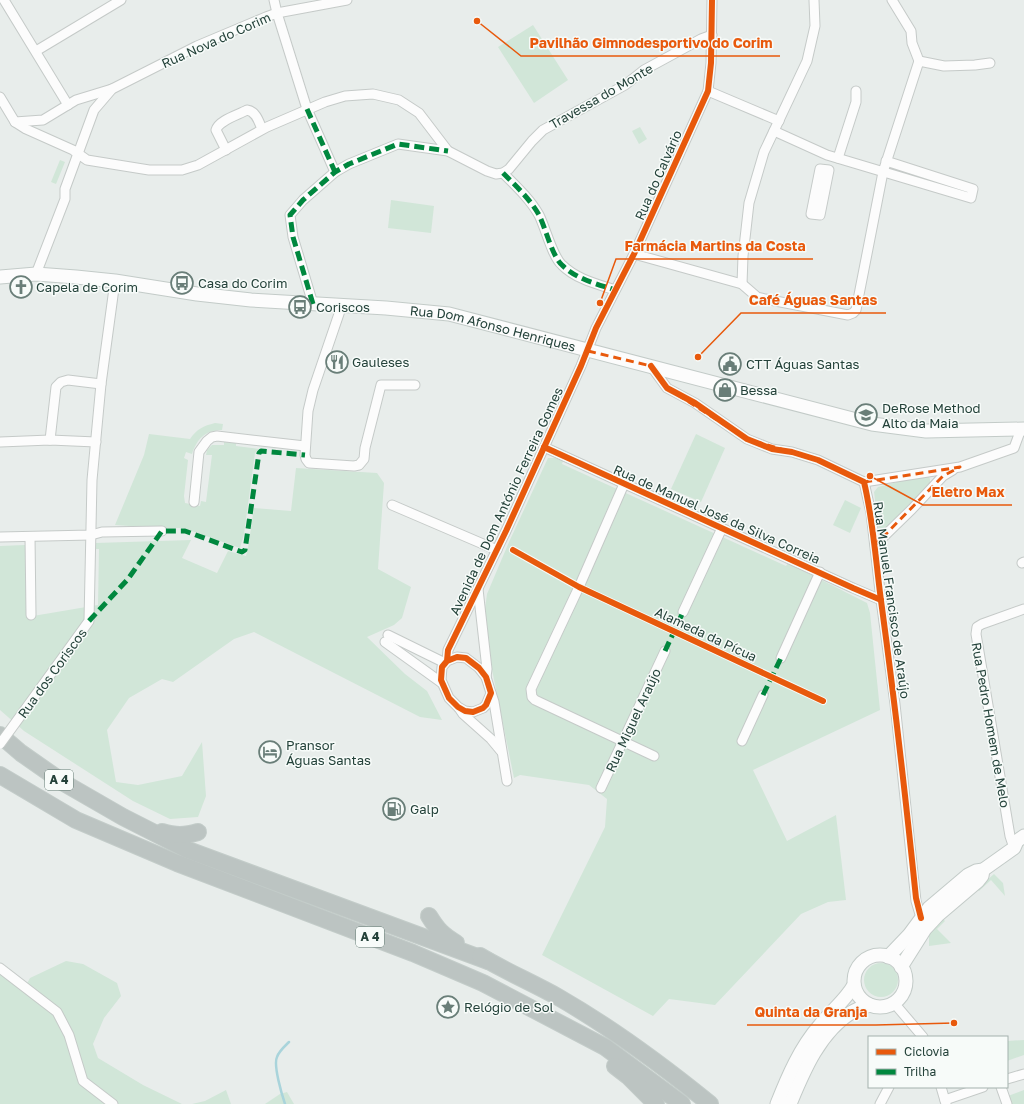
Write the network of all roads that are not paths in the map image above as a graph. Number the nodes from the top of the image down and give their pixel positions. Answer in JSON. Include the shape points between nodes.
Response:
{"nodes":[{"id":1,"x":4,"y":0,"type":"edge"},
{"id":2,"x":121,"y":0,"type":"edge"},
{"id":3,"x":274,"y":0,"type":"edge"},
{"id":4,"x":345,"y":0,"type":"edge"},
{"id":5,"x":712,"y":0,"type":"edge"},
{"id":6,"x":814,"y":0,"type":"edge"},
{"id":7,"x":892,"y":0,"type":"edge"},
{"id":8,"x":276,"y":13,"type":"junction"},
{"id":9,"x":712,"y":36,"type":"junction"},
{"id":10,"x":36,"y":51,"type":"junction"},
{"id":11,"x":918,"y":61,"type":"junction"},
{"id":12,"x":990,"y":63,"type":"dead end"},
{"id":13,"x":112,"y":89,"type":"junction"},
{"id":14,"x":708,"y":90,"type":"junction"},
{"id":15,"x":856,"y":91,"type":"dead end"},
{"id":16,"x":0,"y":97,"type":"edge"},
{"id":17,"x":68,"y":105,"type":"junction"},
{"id":18,"x":307,"y":109,"type":"junction"},
{"id":19,"x":43,"y":120,"type":"junction"},
{"id":20,"x":16,"y":122,"type":"junction"},
{"id":21,"x":779,"y":122,"type":"junction"},
{"id":22,"x":262,"y":129,"type":"junction"},
{"id":23,"x":774,"y":131,"type":"junction"},
{"id":24,"x":41,"y":136,"type":"junction"},
{"id":25,"x":226,"y":150,"type":"junction"},
{"id":26,"x":448,"y":151,"type":"junction"},
{"id":27,"x":78,"y":153,"type":"junction"},
{"id":28,"x":827,"y":155,"type":"junction"},
{"id":29,"x":838,"y":158,"type":"junction"},
{"id":30,"x":886,"y":161,"type":"junction"},
{"id":31,"x":824,"y":169,"type":"dead end"},
{"id":32,"x":335,"y":172,"type":"junction"},
{"id":33,"x":883,"y":172,"type":"junction"},
{"id":34,"x":503,"y":173,"type":"junction"},
{"id":35,"x":634,"y":254,"type":"junction"},
{"id":36,"x":36,"y":274,"type":"junction"},
{"id":37,"x":0,"y":277,"type":"edge"},
{"id":38,"x":115,"y":281,"type":"junction"},
{"id":39,"x":742,"y":284,"type":"junction"},
{"id":40,"x":615,"y":290,"type":"junction"},
{"id":41,"x":313,"y":304,"type":"junction"},
{"id":42,"x":342,"y":305,"type":"junction"},
{"id":43,"x":588,"y":351,"type":"junction"},
{"id":44,"x":651,"y":366,"type":"junction"},
{"id":45,"x":101,"y":384,"type":"junction"},
{"id":46,"x":415,"y":385,"type":"dead end"},
{"id":47,"x":1023,"y":429,"type":"edge"},
{"id":48,"x":50,"y":440,"type":"junction"},
{"id":49,"x":0,"y":442,"type":"edge"},
{"id":50,"x":96,"y":442,"type":"junction"},
{"id":51,"x":305,"y":446,"type":"junction"},
{"id":52,"x":544,"y":447,"type":"junction"},
{"id":53,"x":960,"y":467,"type":"junction"},
{"id":54,"x":864,"y":482,"type":"junction"},
{"id":55,"x":624,"y":484,"type":"junction"},
{"id":56,"x":194,"y":502,"type":"dead end"},
{"id":57,"x":392,"y":505,"type":"dead end"},
{"id":58,"x":722,"y":528,"type":"junction"},
{"id":59,"x":162,"y":531,"type":"dead end"},
{"id":60,"x":91,"y":535,"type":"junction"},
{"id":61,"x":0,"y":537,"type":"edge"},
{"id":62,"x":30,"y":537,"type":"junction"},
{"id":63,"x":875,"y":545,"type":"junction"},
{"id":64,"x":497,"y":550,"type":"junction"},
{"id":65,"x":820,"y":572,"type":"junction"},
{"id":66,"x":478,"y":588,"type":"junction"},
{"id":67,"x":881,"y":600,"type":"junction"},
{"id":68,"x":1024,"y":609,"type":"edge"},
{"id":69,"x":683,"y":612,"type":"dead end"},
{"id":70,"x":31,"y":615,"type":"dead end"},
{"id":71,"x":665,"y":651,"type":"dead end"},
{"id":72,"x":781,"y":658,"type":"dead end"},
{"id":73,"x":446,"y":662,"type":"junction"},
{"id":74,"x":486,"y":677,"type":"junction"},
{"id":75,"x":442,"y":683,"type":"junction"},
{"id":76,"x":491,"y":693,"type":"junction"},
{"id":77,"x":764,"y":695,"type":"dead end"},
{"id":78,"x":458,"y":707,"type":"junction"},
{"id":79,"x":0,"y":735,"type":"edge"},
{"id":80,"x":742,"y":741,"type":"dead end"},
{"id":81,"x":623,"y":742,"type":"junction"},
{"id":82,"x":0,"y":744,"type":"edge"},
{"id":83,"x":501,"y":751,"type":"junction"},
{"id":84,"x":654,"y":756,"type":"dead end"},
{"id":85,"x":0,"y":775,"type":"edge"},
{"id":86,"x":507,"y":781,"type":"dead end"},
{"id":87,"x":601,"y":788,"type":"dead end"},
{"id":88,"x":123,"y":817,"type":"junction"},
{"id":89,"x":198,"y":832,"type":"dead end"},
{"id":90,"x":1024,"y":836,"type":"edge"},
{"id":91,"x":1019,"y":849,"type":"edge"},
{"id":92,"x":428,"y":916,"type":"dead end"},
{"id":93,"x":923,"y":923,"type":"junction"},
{"id":94,"x":888,"y":957,"type":"junction"},
{"id":95,"x":488,"y":961,"type":"junction"},
{"id":96,"x":901,"y":967,"type":"junction"},
{"id":97,"x":0,"y":968,"type":"edge"},
{"id":98,"x":854,"y":985,"type":"junction"},
{"id":99,"x":894,"y":1003,"type":"junction"},
{"id":100,"x":870,"y":1005,"type":"junction"},
{"id":101,"x":558,"y":1022,"type":"junction"},
{"id":102,"x":921,"y":1036,"type":"edge"},
{"id":103,"x":801,"y":1065,"type":"junction"},
{"id":104,"x":1024,"y":1074,"type":"edge"},
{"id":105,"x":1008,"y":1079,"type":"edge"},
{"id":106,"x":888,"y":1088,"type":"edge"},
{"id":107,"x":941,"y":1088,"type":"edge"},
{"id":108,"x":981,"y":1088,"type":"edge"},
{"id":109,"x":1001,"y":1088,"type":"edge"},
{"id":110,"x":946,"y":1102,"type":"edge"},
{"id":111,"x":113,"y":1104,"type":"edge"},
{"id":112,"x":656,"y":1104,"type":"edge"},
{"id":113,"x":682,"y":1104,"type":"edge"},
{"id":114,"x":710,"y":1104,"type":"edge"},
{"id":115,"x":777,"y":1104,"type":"edge"},
{"id":116,"x":790,"y":1104,"type":"edge"},
{"id":117,"x":880,"y":1104,"type":"edge"},
{"id":118,"x":1007,"y":1104,"type":"edge"}],
"edges":[{"from":1,"to":10,"type":"street"},
{"from":2,"to":10,"type":"street"},
{"from":3,"to":8,"type":"street"},
{"from":4,"to":8,"type":"street","name":"Rua Nova do Corim"},
{"from":5,"to":9,"type":"street","name":"Rua do Calvário"},
{"from":6,"to":21,"type":"street","via":[[815,26],[807,61]]},
{"from":7,"to":11,"type":"street","via":[[911,31]]},
{"from":8,"to":13,"type":"street","name":"Rua Nova do Corim","via":[[197,46]]},
{"from":8,"to":18,"type":"street"},
{"from":9,"to":14,"type":"street","name":"Rua do Calvário"},
{"from":9,"to":34,"type":"street","name":"Travessa do Monte","via":[[701,39],[644,70],[625,85],[543,130],[510,169]]},
{"from":10,"to":17,"type":"street"},
{"from":11,"to":12,"type":"street","via":[[944,66]]},
{"from":11,"to":30,"type":"street"},
{"from":13,"to":17,"type":"street","name":"Rua Nova do Corim"},
{"from":13,"to":27,"type":"street","name":"Rua Nova do Corim","via":[[94,110]]},
{"from":14,"to":21,"type":"street"},
{"from":14,"to":35,"type":"street","name":"Rua do Calvário"},
{"from":15,"to":29,"type":"street","via":[[856,102]]},
{"from":16,"to":20,"type":"street"},
{"from":17,"to":19,"type":"street","name":"Rua Nova do Corim"},
{"from":18,"to":22,"type":"street"},
{"from":18,"to":26,"type":"street","via":[[345,96],[373,94],[399,100],[419,113]]},
{"from":18,"to":32,"type":"street"},
{"from":19,"to":20,"type":"street","name":"Rua Nova do Corim"},
{"from":19,"to":24,"type":"street"},
{"from":20,"to":24,"type":"street","via":[[26,130]]},
{"from":21,"to":23,"type":"street"},
{"from":22,"to":25,"type":"street"},
{"from":22,"to":25,"type":"street","via":[[251,110],[222,123],[216,130]]},
{"from":23,"to":28,"type":"street"},
{"from":23,"to":39,"type":"street","via":[[764,152],[749,203]]},
{"from":24,"to":27,"type":"street"},
{"from":25,"to":27,"type":"street","via":[[182,170],[170,171],[87,160]]},
{"from":26,"to":32,"type":"street","via":[[398,144]]},
{"from":26,"to":34,"type":"street","via":[[496,174]]},
{"from":27,"to":36,"type":"street","name":"Rua Nova do Corim","via":[[65,189],[65,199]]},
{"from":28,"to":29,"type":"street"},
{"from":28,"to":31,"type":"street"},
{"from":29,"to":33,"type":"street"},
{"from":30,"to":33,"type":"street"},
{"from":30,"to":33,"type":"street","via":[[973,189],[971,198]]},
{"from":32,"to":41,"type":"street","via":[[290,215],[293,237]]},
{"from":33,"to":39,"type":"street","via":[[856,310],[853,313],[848,315],[757,297]]},
{"from":34,"to":40,"type":"street","via":[[531,202],[546,229],[556,258],[562,265],[573,274]]},
{"from":35,"to":39,"type":"street"},
{"from":35,"to":40,"type":"street","name":"Rua do Calvário"},
{"from":36,"to":37,"type":"main road","name":"Rua Dom Afonso Henriques"},
{"from":36,"to":38,"type":"main road","name":"Rua Dom Afonso Henriques"},
{"from":38,"to":41,"type":"main road","name":"Rua Dom Afonso Henriques","via":[[196,294]]},
{"from":38,"to":45,"type":"street"},
{"from":40,"to":43,"type":"street","name":"Rua do Calvário"},
{"from":41,"to":42,"type":"main road","name":"Rua Dom Afonso Henriques"},
{"from":42,"to":43,"type":"main road","name":"Rua Dom Afonso Henriques","via":[[449,314]]},
{"from":42,"to":51,"type":"street","via":[[313,390]]},
{"from":43,"to":44,"type":"main road","name":"Rua Dom Afonso Henriques"},
{"from":43,"to":52,"type":"street","name":"Avenida de Dom António Ferreira Gomes"},
{"from":44,"to":47,"type":"main road","name":"Rua Dom Afonso Henriques","via":[[872,424],[926,431]]},
{"from":44,"to":54,"type":"street","via":[[667,388],[695,403],[747,439],[772,449],[818,460]]},
{"from":45,"to":48,"type":"street","via":[[68,380],[56,387]]},
{"from":45,"to":50,"type":"street"},
{"from":46,"to":51,"type":"street","via":[[381,385],[364,459],[359,465],[309,463],[305,455]]},
{"from":47,"to":53,"type":"street","via":[[1014,448]]},
{"from":48,"to":49,"type":"street"},
{"from":48,"to":50,"type":"street"},
{"from":50,"to":60,"type":"street"},
{"from":51,"to":56,"type":"street","via":[[212,437],[199,452]]},
{"from":52,"to":55,"type":"street","name":"Rua de Manuel José da Silva Correia"},
{"from":52,"to":64,"type":"street","name":"Avenida de Dom António Ferreira Gomes"},
{"from":53,"to":54,"type":"street"},
{"from":53,"to":63,"type":"street","via":[[943,476]]},
{"from":54,"to":63,"type":"street","name":"Rua Manuel Francisco de Araújo"},
{"from":55,"to":58,"type":"street","name":"Rua de Manuel José da Silva Correia"},
{"from":55,"to":81,"type":"street","via":[[531,689],[535,700]]},
{"from":57,"to":64,"type":"street"},
{"from":58,"to":65,"type":"street","name":"Rua de Manuel José da Silva Correia"},
{"from":58,"to":69,"type":"street"},
{"from":59,"to":60,"type":"street","via":[[102,532]]},
{"from":60,"to":62,"type":"street"},
{"from":60,"to":82,"type":"street","name":"Rua dos Coriscos","bridge":true,"via":[[89,621]]},
{"from":61,"to":62,"type":"street"},
{"from":62,"to":70,"type":"street"},
{"from":63,"to":67,"type":"street","name":"Rua Manuel Francisco de Araújo"},
{"from":64,"to":66,"type":"street","name":"Avenida de Dom António Ferreira Gomes"},
{"from":65,"to":67,"type":"street","name":"Rua de Manuel José da Silva Correia"},
{"from":65,"to":72,"type":"street"},
{"from":66,"to":73,"type":"street","name":"Avenida de Dom António Ferreira Gomes","via":[[448,650]]},
{"from":66,"to":74,"type":"street","name":"Avenida de Dom António Ferreira Gomes"},
{"from":67,"to":93,"type":"street","name":"Rua Manuel Francisco de Araújo","via":[[916,901]]},
{"from":68,"to":91,"type":"street","name":"Rua Pedro Homem de Melo","via":[[982,624],[977,627],[976,634],[1010,836]]},
{"from":71,"to":81,"type":"street","name":"Rua Miguel Araújo"},
{"from":73,"to":74,"type":"street","name":"Avenida de Dom António Ferreira Gomes","via":[[457,657],[466,658]]},
{"from":73,"to":75,"type":"street","name":"Avenida de Dom António Ferreira Gomes","via":[[441,672]]},
{"from":73,"to":75,"type":"street","via":[[387,638]]},
{"from":74,"to":76,"type":"street","name":"Avenida de Dom António Ferreira Gomes"},
{"from":75,"to":78,"type":"street","via":[[449,698]]},
{"from":76,"to":78,"type":"street","via":[[486,704],[478,710],[465,711]]},
{"from":76,"to":83,"type":"street","name":"Avenida de Dom António Ferreira Gomes"},
{"from":77,"to":80,"type":"street"},
{"from":78,"to":83,"type":"street"},
{"from":79,"to":88,"type":"highway","number":"A 4","via":[[64,783]]},
{"from":81,"to":84,"type":"street"},
{"from":81,"to":87,"type":"street","name":"Rua Miguel Araújo"},
{"from":83,"to":86,"type":"street","name":"Avenida de Dom António Ferreira Gomes"},
{"from":85,"to":101,"type":"highway","number":"A 4","via":[[76,820],[177,863],[413,953],[483,983]]},
{"from":88,"to":89,"type":"highway","via":[[175,836]]},
{"from":88,"to":95,"type":"highway","number":"A 4","via":[[188,850]]},
{"from":90,"to":91,"type":"main road","via":[[1017,841]]},
{"from":91,"to":93,"type":"main road","via":[[983,870],[968,875],[929,908]]},
{"from":92,"to":95,"type":"highway","via":[[437,930],[446,937]]},
{"from":93,"to":94,"type":"main road"},
{"from":93,"to":96,"type":"main road"},
{"from":94,"to":96,"type":"main road"},
{"from":94,"to":98,"type":"main road","via":[[879,955],[863,961],[857,968]]},
{"from":95,"to":114,"type":"highway","number":"A 4","via":[[584,1013],[677,1077]]},
{"from":96,"to":99,"type":"main road","via":[[905,986],[900,998]]},
{"from":97,"to":111,"type":"street","via":[[57,1012],[69,1035],[83,1081]]},
{"from":98,"to":100,"type":"main road","via":[[862,1001]]},
{"from":98,"to":103,"type":"main road","via":[[809,1038]]},
{"from":99,"to":100,"type":"main road","via":[[878,1007]]},
{"from":99,"to":102,"type":"street"},
{"from":100,"to":103,"type":"main road","via":[[854,1011],[841,1020]]},
{"from":101,"to":112,"type":"highway","via":[[628,1076]]},
{"from":101,"to":113,"type":"highway","number":"A 4","via":[[605,1047]]},
{"from":103,"to":115,"type":"main road"},
{"from":103,"to":116,"type":"main road"},
{"from":104,"to":105,"type":"street"},
{"from":106,"to":117,"type":"street"},
{"from":107,"to":110,"type":"street"},
{"from":108,"to":110,"type":"street"},
{"from":109,"to":118,"type":"street"}]}
